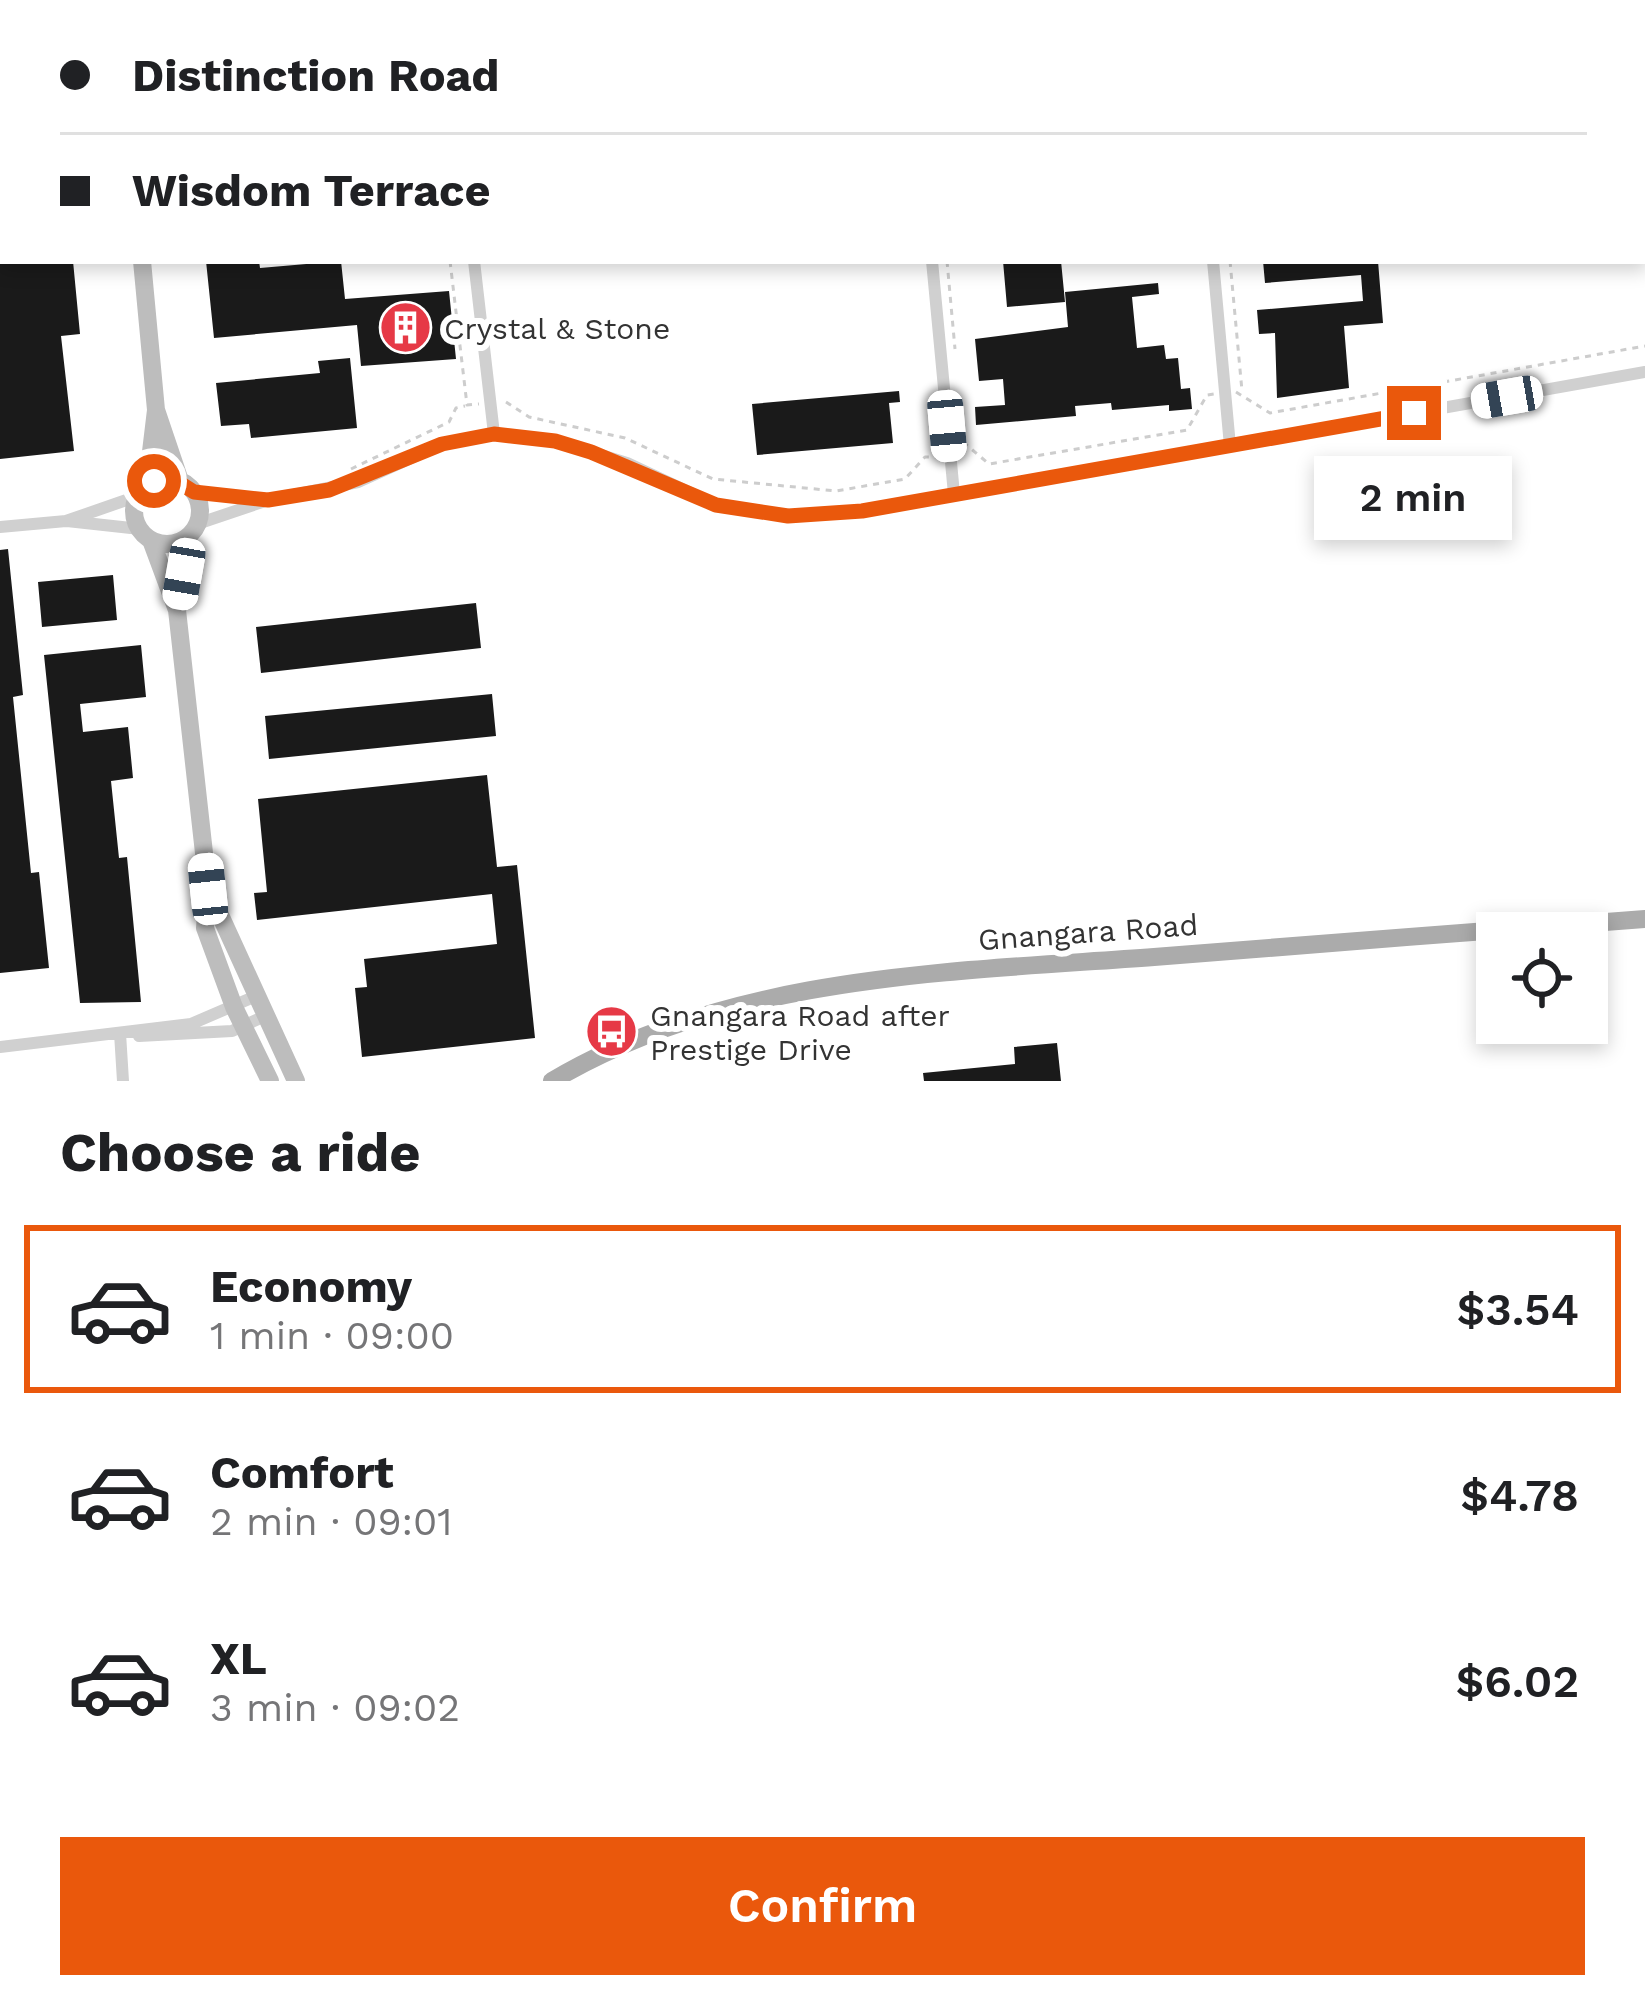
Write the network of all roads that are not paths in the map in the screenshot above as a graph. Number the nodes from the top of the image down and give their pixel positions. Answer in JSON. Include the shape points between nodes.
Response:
{"nodes":[{"id":1,"x":142,"y":264,"type":"edge"},
{"id":2,"x":474,"y":264,"type":"edge"},
{"id":3,"x":932,"y":264,"type":"edge"},
{"id":4,"x":1213,"y":264,"type":"edge"},
{"id":5,"x":1645,"y":372,"type":"edge"},
{"id":6,"x":156,"y":410,"type":"junction"},
{"id":7,"x":494,"y":434,"type":"junction"},
{"id":8,"x":1230,"y":446,"type":"junction"},
{"id":9,"x":187,"y":487,"type":"junction"},
{"id":10,"x":142,"y":490,"type":"junction"},
{"id":11,"x":954,"y":494,"type":"junction"},
{"id":12,"x":268,"y":500,"type":"junction"},
{"id":13,"x":66,"y":521,"type":"junction"},
{"id":14,"x":0,"y":527,"type":"edge"},
{"id":15,"x":191,"y":531,"type":"junction"},
{"id":16,"x":145,"y":534,"type":"junction"},
{"id":17,"x":178,"y":610,"type":"junction"},
{"id":18,"x":208,"y":889,"type":"junction"},
{"id":19,"x":1645,"y":919,"type":"edge"},
{"id":20,"x":256,"y":996,"type":"junction"},
{"id":21,"x":234,"y":1007,"type":"junction"},
{"id":22,"x":265,"y":1016,"type":"junction"},
{"id":23,"x":242,"y":1027,"type":"junction"},
{"id":24,"x":120,"y":1033,"type":"junction"},
{"id":25,"x":0,"y":1047,"type":"edge"},
{"id":26,"x":290,"y":1077,"type":"edge"},
{"id":27,"x":124,"y":1081,"type":"edge"},
{"id":28,"x":270,"y":1081,"type":"edge"},
{"id":29,"x":552,"y":1081,"type":"edge"}],
"edges":[{"from":1,"to":6,"type":"street"},
{"from":2,"to":7,"type":"street"},
{"from":3,"to":11,"type":"street"},
{"from":4,"to":8,"type":"street"},
{"from":5,"to":8,"type":"street"},
{"from":6,"to":9,"type":"street"},
{"from":6,"to":10,"type":"street"},
{"from":7,"to":11,"type":"street","via":[[555,441],[627,463],[716,505],[788,516]]},
{"from":7,"to":12,"type":"street","via":[[442,444],[329,490]]},
{"from":8,"to":11,"type":"street"},
{"from":9,"to":10,"type":"street","via":[[163,478]]},
{"from":9,"to":12,"type":"street"},
{"from":9,"to":15,"type":"street"},
{"from":10,"to":13,"type":"street"},
{"from":10,"to":16,"type":"street","via":[[134,512]]},
{"from":12,"to":15,"type":"street"},
{"from":13,"to":14,"type":"street"},
{"from":13,"to":16,"type":"street"},
{"from":15,"to":16,"type":"street","via":[[174,543]]},
{"from":15,"to":17,"type":"street"},
{"from":16,"to":17,"type":"street"},
{"from":17,"to":18,"type":"street"},
{"from":18,"to":20,"type":"street"},
{"from":18,"to":21,"type":"street","via":[[205,928]]},
{"from":19,"to":29,"type":"main road","name":"Gnangara Road","via":[[801,990],[611,1049]]},
{"from":20,"to":21,"type":"street"},
{"from":20,"to":22,"type":"street"},
{"from":21,"to":23,"type":"street"},
{"from":21,"to":24,"type":"street","via":[[191,1024]]},
{"from":22,"to":23,"type":"street"},
{"from":22,"to":26,"type":"street"},
{"from":23,"to":24,"type":"street","via":[[158,1039]]},
{"from":23,"to":28,"type":"street"},
{"from":24,"to":25,"type":"street"},
{"from":24,"to":27,"type":"street"}]}
